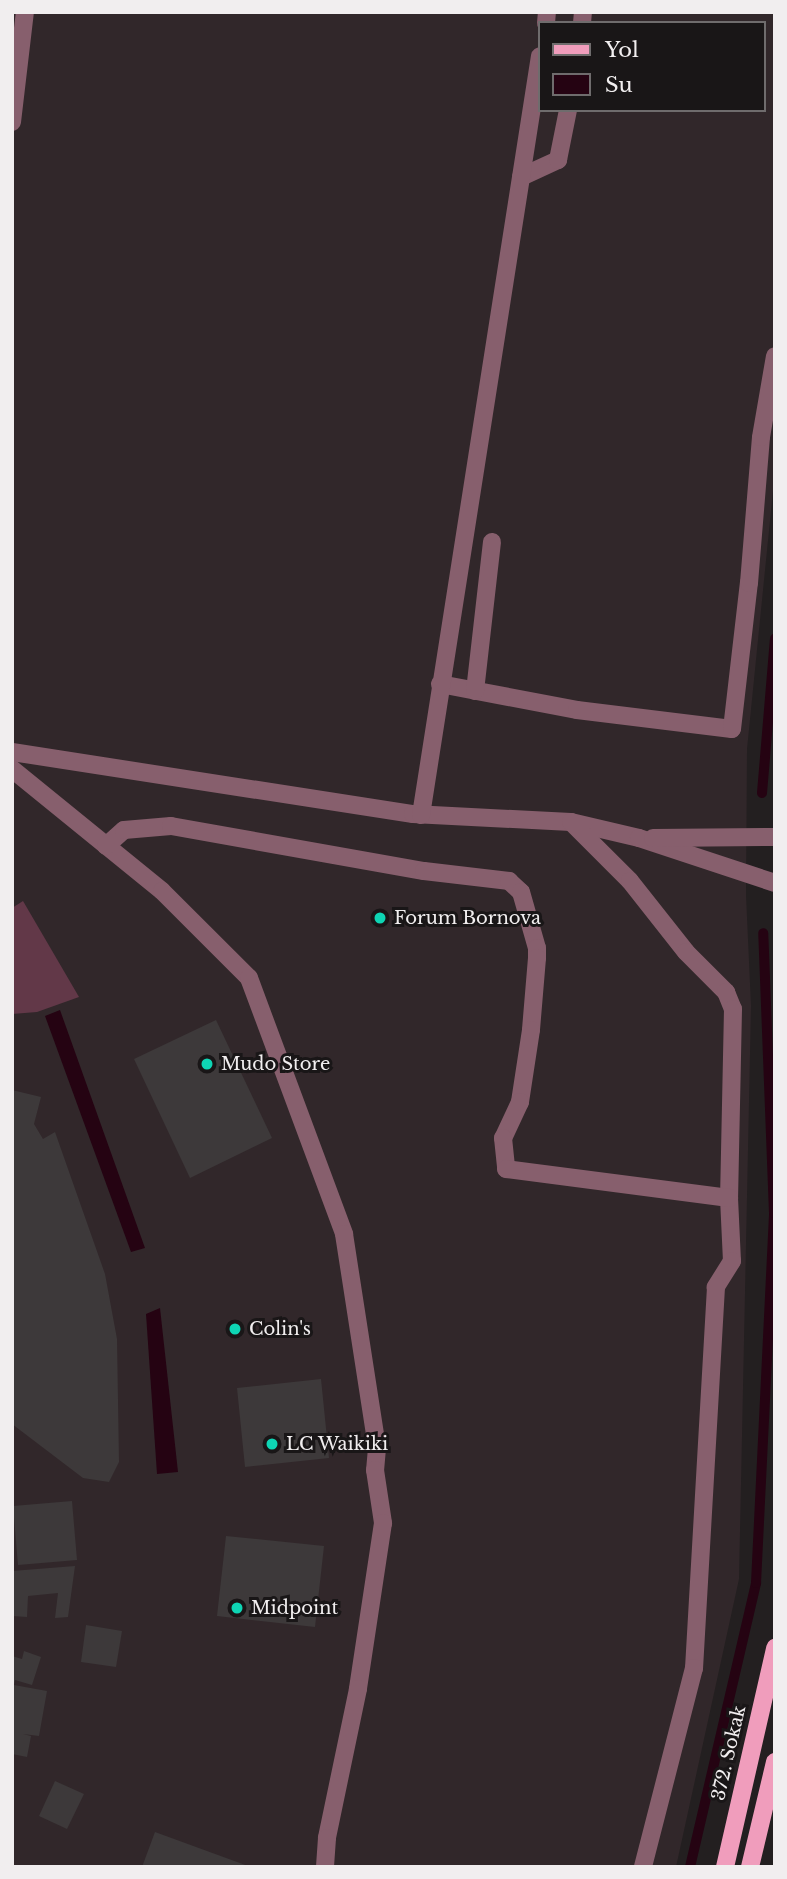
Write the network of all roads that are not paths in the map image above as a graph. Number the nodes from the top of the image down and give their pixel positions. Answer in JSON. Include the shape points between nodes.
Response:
{"nodes":[{"id":1,"x":26,"y":12,"type":"edge"},
{"id":2,"x":538,"y":69,"type":"edge"},
{"id":3,"x":568,"y":112,"type":"edge"},
{"id":4,"x":12,"y":122,"type":"edge"},
{"id":5,"x":521,"y":177,"type":"junction"},
{"id":6,"x":775,"y":356,"type":"edge"},
{"id":7,"x":492,"y":542,"type":"dead end"},
{"id":8,"x":440,"y":684,"type":"junction"},
{"id":9,"x":475,"y":691,"type":"junction"},
{"id":10,"x":12,"y":752,"type":"edge"},
{"id":11,"x":12,"y":769,"type":"edge"},
{"id":12,"x":421,"y":815,"type":"junction"},
{"id":13,"x":571,"y":822,"type":"junction"},
{"id":14,"x":775,"y":837,"type":"edge"},
{"id":15,"x":639,"y":838,"type":"junction"},
{"id":16,"x":106,"y":846,"type":"junction"},
{"id":17,"x":775,"y":883,"type":"edge"},
{"id":18,"x":729,"y":1198,"type":"junction"},
{"id":19,"x":775,"y":1648,"type":"edge"},
{"id":20,"x":775,"y":1762,"type":"edge"},
{"id":21,"x":325,"y":1867,"type":"edge"},
{"id":22,"x":643,"y":1867,"type":"edge"},
{"id":23,"x":725,"y":1867,"type":"edge"},
{"id":24,"x":750,"y":1867,"type":"edge"}],
"edges":[{"from":1,"to":4,"type":"lane"},
{"from":2,"to":5,"type":"lane"},
{"from":3,"to":5,"type":"lane","via":[[558,160]]},
{"from":5,"to":8,"type":"lane"},
{"from":6,"to":9,"type":"lane","via":[[758,461],[732,729],[577,710]]},
{"from":7,"to":9,"type":"lane"},
{"from":8,"to":9,"type":"lane"},
{"from":8,"to":12,"type":"lane"},
{"from":10,"to":12,"type":"lane"},
{"from":11,"to":16,"type":"lane"},
{"from":12,"to":13,"type":"lane"},
{"from":13,"to":15,"type":"lane"},
{"from":13,"to":18,"type":"lane","via":[[630,881],[730,1000],[734,1061]]},
{"from":14,"to":15,"type":"lane"},
{"from":15,"to":17,"type":"lane"},
{"from":16,"to":18,"type":"lane","via":[[124,830],[171,826],[424,871],[509,881],[521,892],[537,958],[520,1102],[503,1138],[506,1169]]},
{"from":16,"to":21,"type":"lane","via":[[162,891],[249,978],[344,1234],[377,1448],[375,1470],[383,1523]]},
{"from":18,"to":22,"type":"lane","via":[[732,1261],[716,1287],[694,1668]]},
{"from":19,"to":23,"type":"main road","name":"372. Sokak"},
{"from":20,"to":24,"type":"main road"}]}
